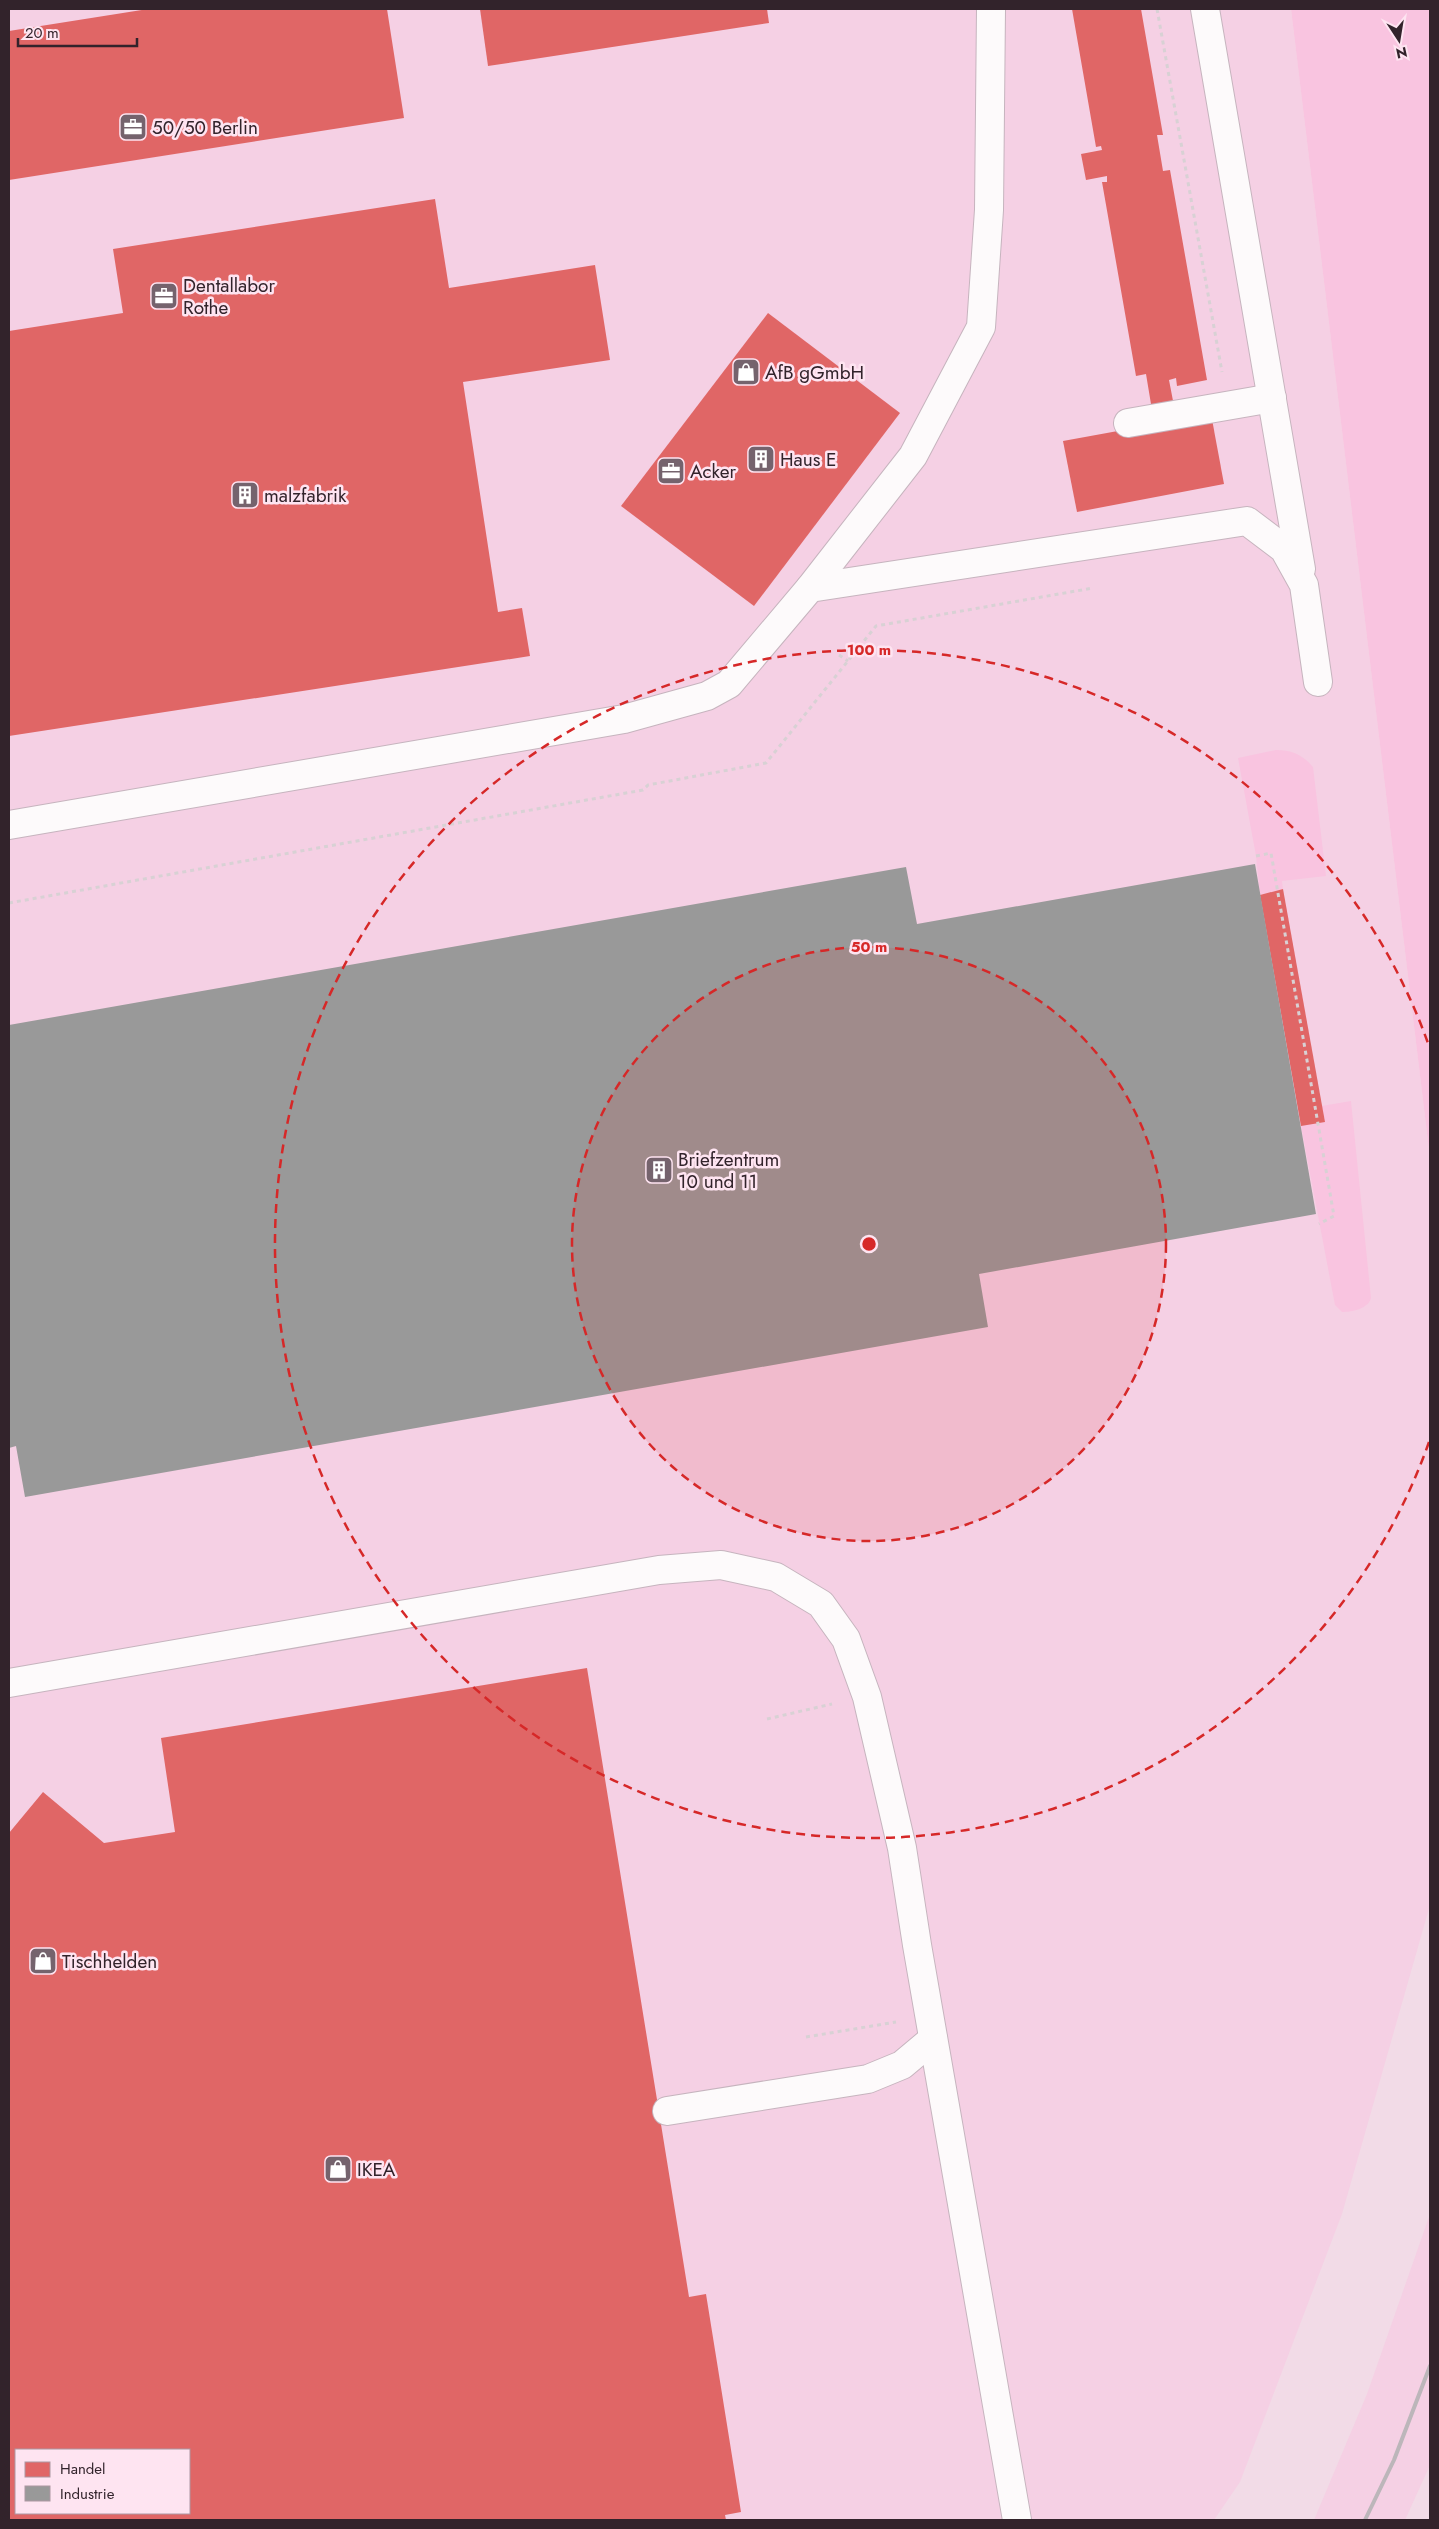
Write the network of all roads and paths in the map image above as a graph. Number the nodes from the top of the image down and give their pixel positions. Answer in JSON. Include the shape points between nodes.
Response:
{"nodes":[{"id":1,"x":991,"y":9,"type":"edge"},
{"id":2,"x":1157,"y":9,"type":"edge"},
{"id":3,"x":1205,"y":9,"type":"edge"},
{"id":4,"x":1272,"y":398,"type":"junction"},
{"id":5,"x":1228,"y":405,"type":"junction"},
{"id":6,"x":1128,"y":422,"type":"dead end"},
{"id":7,"x":1304,"y":585,"type":"junction"},
{"id":8,"x":810,"y":588,"type":"junction"},
{"id":9,"x":1093,"y":588,"type":"dead end"},
{"id":10,"x":839,"y":655,"type":"dead end"},
{"id":11,"x":848,"y":661,"type":"junction"},
{"id":12,"x":1318,"y":682,"type":"dead end"},
{"id":13,"x":9,"y":825,"type":"edge"},
{"id":14,"x":1256,"y":856,"type":"dead end"},
{"id":15,"x":9,"y":903,"type":"edge"},
{"id":16,"x":1319,"y":1224,"type":"dead end"},
{"id":17,"x":9,"y":1683,"type":"edge"},
{"id":18,"x":867,"y":1697,"type":"junction"},
{"id":19,"x":767,"y":1719,"type":"dead end"},
{"id":20,"x":931,"y":2028,"type":"junction"},
{"id":21,"x":806,"y":2037,"type":"dead end"},
{"id":22,"x":667,"y":2111,"type":"dead end"},
{"id":23,"x":1017,"y":2520,"type":"edge"}],
"edges":[{"from":1,"to":8,"type":"lane","via":[[989,210],[981,327],[913,456]]},
{"from":2,"to":5,"type":"path"},
{"from":3,"to":4,"type":"lane"},
{"from":4,"to":5,"type":"lane"},
{"from":4,"to":7,"type":"lane"},
{"from":5,"to":6,"type":"lane"},
{"from":7,"to":8,"type":"lane","via":[[1284,549],[1247,521]]},
{"from":7,"to":12,"type":"lane"},
{"from":8,"to":13,"type":"lane","via":[[729,684],[707,696],[624,719]]},
{"from":9,"to":11,"type":"path","via":[[876,626]]},
{"from":10,"to":11,"type":"path"},
{"from":11,"to":15,"type":"path","via":[[766,763],[648,785],[643,790]]},
{"from":14,"to":16,"type":"path","via":[[1271,853],[1331,1196],[1334,1216]]},
{"from":17,"to":18,"type":"lane","via":[[659,1570],[721,1566],[776,1577],[821,1604],[846,1639]]},
{"from":18,"to":19,"type":"path"},
{"from":18,"to":20,"type":"lane","via":[[902,1848]]},
{"from":20,"to":21,"type":"path"},
{"from":20,"to":22,"type":"lane","via":[[902,2065],[868,2079]]},
{"from":20,"to":23,"type":"lane"}]}
